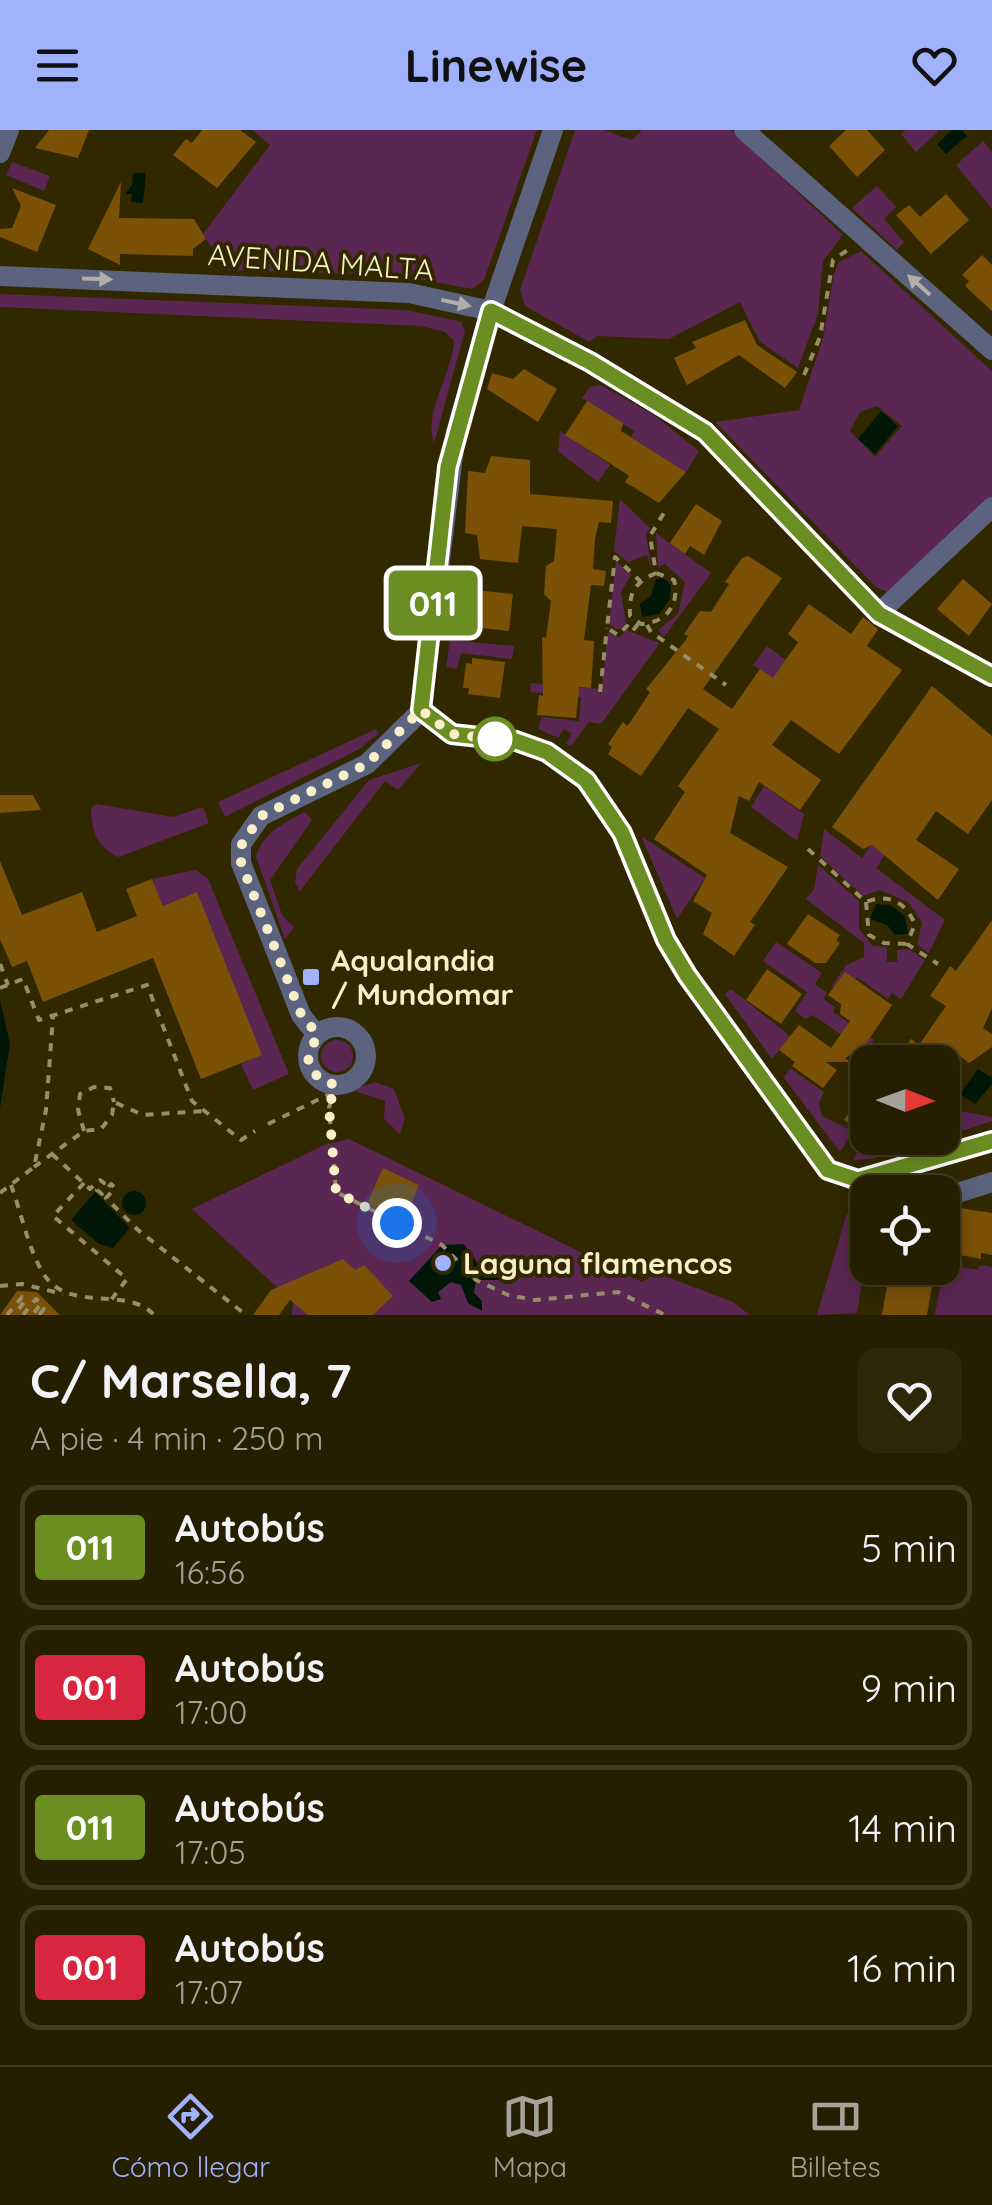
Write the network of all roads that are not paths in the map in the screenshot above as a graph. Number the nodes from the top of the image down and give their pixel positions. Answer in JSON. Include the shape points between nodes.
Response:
{"nodes":[{"id":1,"x":9,"y":130,"type":"edge"},
{"id":2,"x":554,"y":130,"type":"edge"},
{"id":3,"x":744,"y":130,"type":"edge"},
{"id":4,"x":0,"y":154,"type":"edge"},
{"id":5,"x":0,"y":276,"type":"edge"},
{"id":6,"x":491,"y":311,"type":"junction"},
{"id":7,"x":992,"y":350,"type":"edge"},
{"id":8,"x":992,"y":506,"type":"edge"},
{"id":9,"x":879,"y":614,"type":"junction"},
{"id":10,"x":992,"y":676,"type":"edge"},
{"id":11,"x":421,"y":710,"type":"junction"},
{"id":12,"x":317,"y":1034,"type":"junction"},
{"id":13,"x":992,"y":1140,"type":"edge"},
{"id":14,"x":992,"y":1182,"type":"edge"},
{"id":15,"x":960,"y":1192,"type":"edge"}],
"edges":[{"from":1,"to":4,"type":"street"},
{"from":2,"to":6,"type":"street"},
{"from":7,"to":3,"type":"street","one_way":true},
{"from":5,"to":6,"type":"street","name":"AVENIDA MALTA","one_way":true,"via":[[409,293]]},
{"from":6,"to":9,"type":"street","name":"AVENIDA MALTA","via":[[705,432]]},
{"from":6,"to":11,"type":"street","via":[[448,467]]},
{"from":8,"to":9,"type":"street"},
{"from":9,"to":10,"type":"street","name":"AVENIDA MALTA"},
{"from":11,"to":12,"type":"street","via":[[367,764],[261,816],[242,844],[241,863],[269,934],[301,1014]]},
{"from":11,"to":13,"type":"street","via":[[452,734],[516,741],[547,752],[586,780],[622,833],[687,975],[828,1170],[858,1180]]},
{"from":12,"to":12,"type":"street","via":[[344,1028],[364,1048],[358,1074],[335,1088],[318,1078],[308,1061]]},
{"from":14,"to":15,"type":"street"}]}
